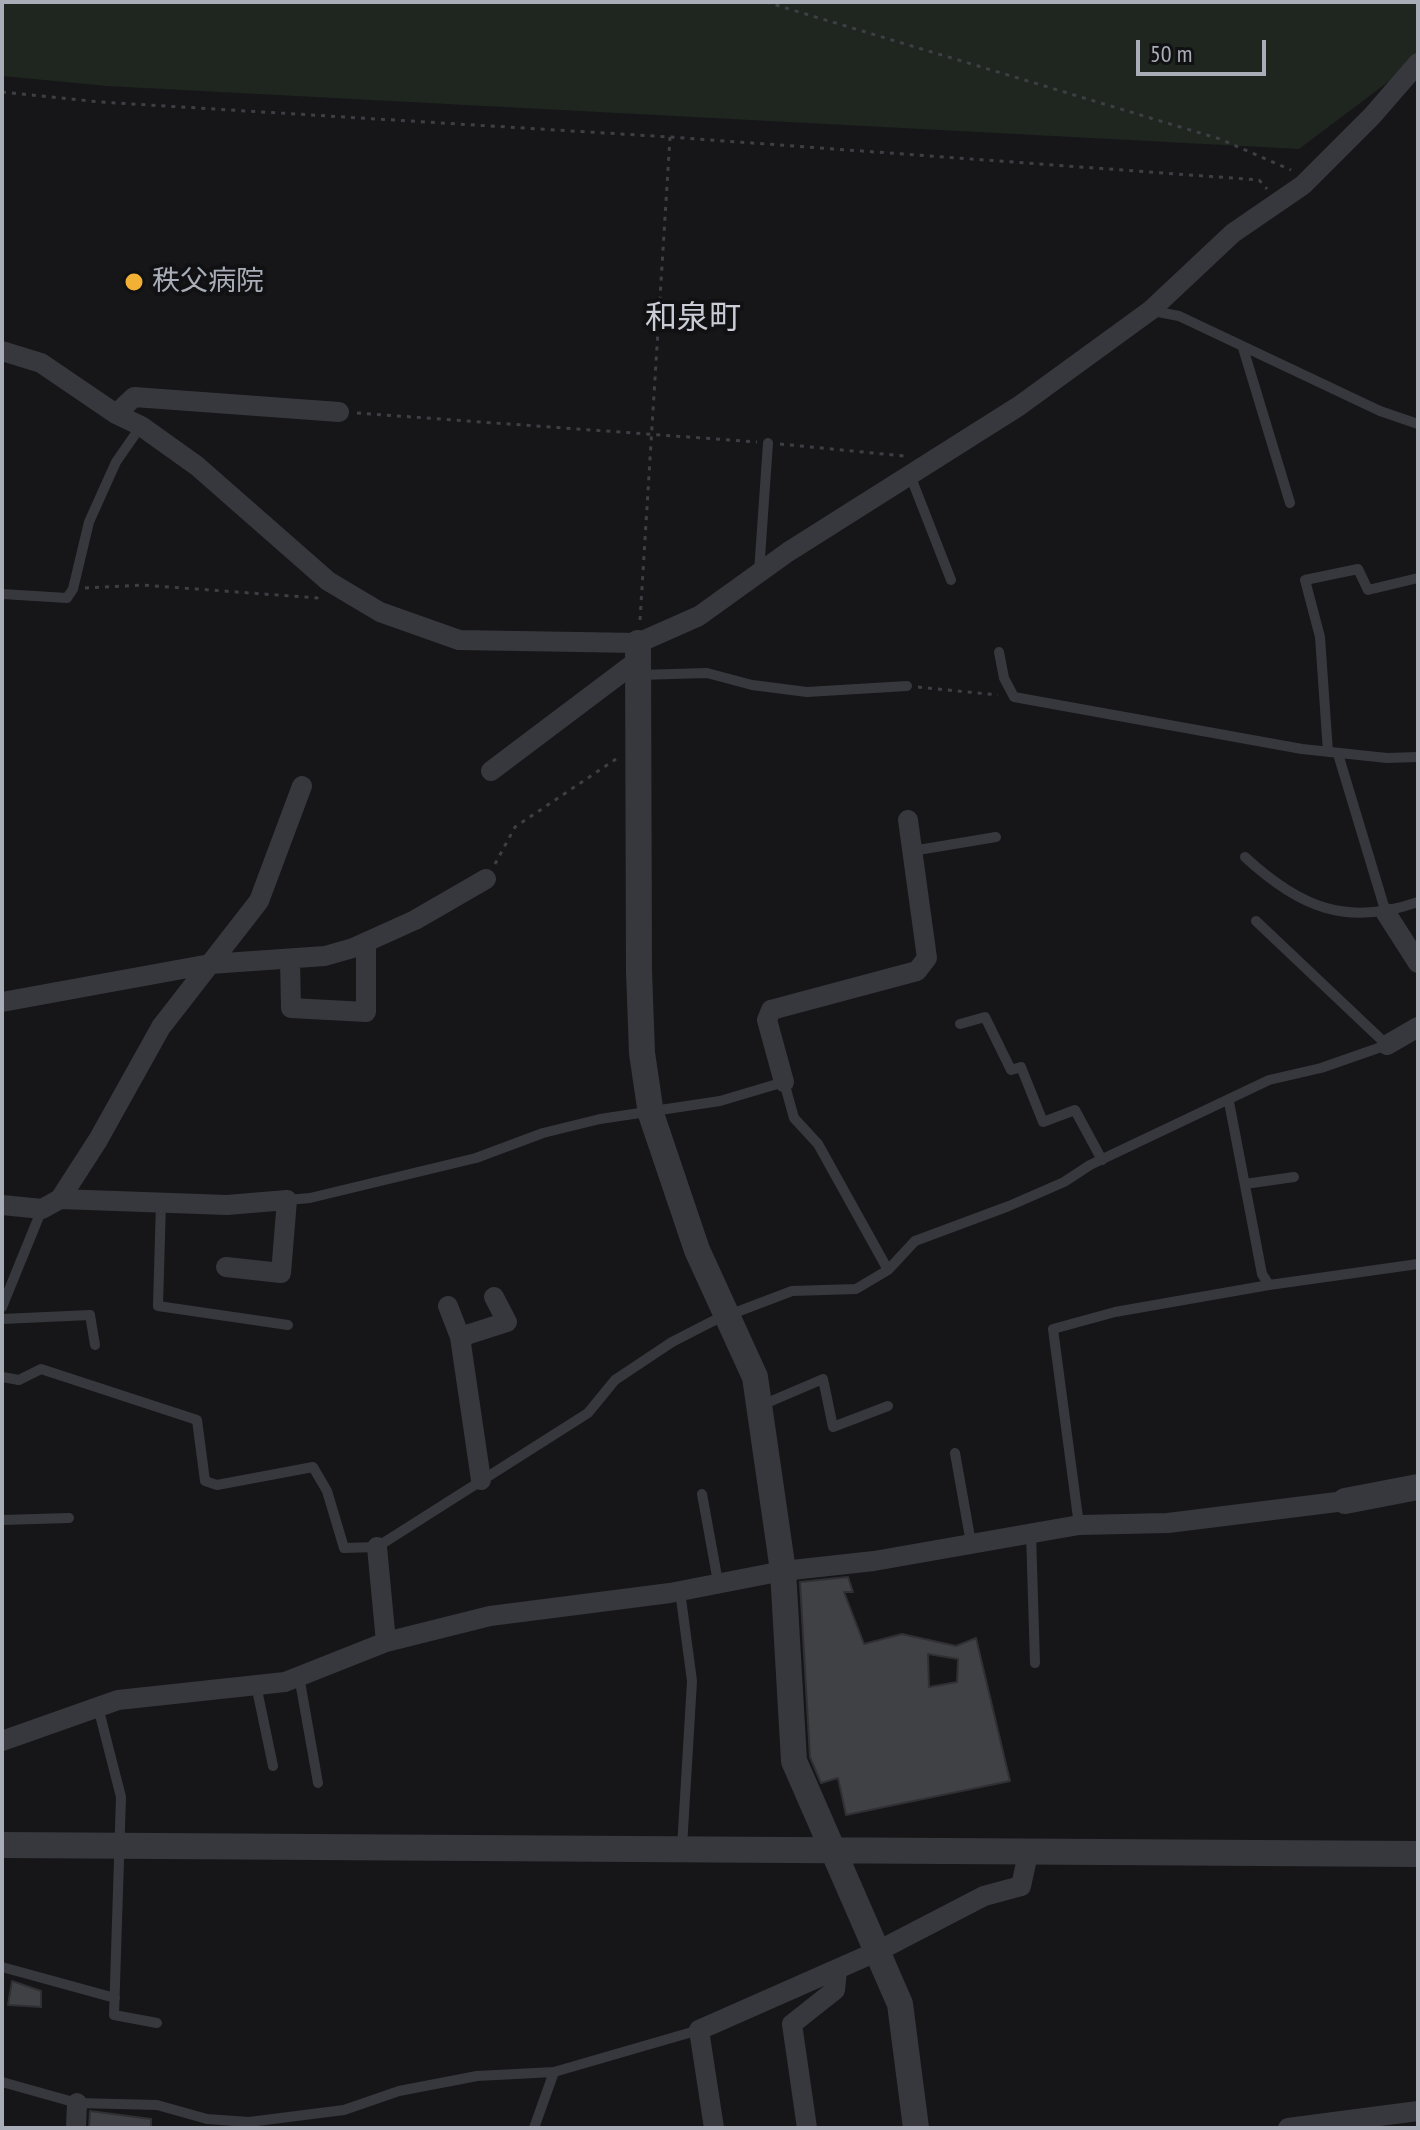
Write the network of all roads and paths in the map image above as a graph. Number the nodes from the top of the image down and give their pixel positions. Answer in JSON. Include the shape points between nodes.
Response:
{"nodes":[{"id":1,"x":766,"y":2,"type":"edge"},
{"id":2,"x":1418,"y":63,"type":"edge"},
{"id":3,"x":2,"y":92,"type":"edge"},
{"id":4,"x":670,"y":137,"type":"junction"},
{"id":5,"x":1303,"y":185,"type":"junction"},
{"id":6,"x":1280,"y":201,"type":"junction"},
{"id":7,"x":1151,"y":310,"type":"junction"},
{"id":8,"x":1243,"y":348,"type":"junction"},
{"id":9,"x":2,"y":351,"type":"edge"},
{"id":10,"x":339,"y":412,"type":"joint"},
{"id":11,"x":116,"y":414,"type":"junction"},
{"id":12,"x":1418,"y":424,"type":"edge"},
{"id":13,"x":141,"y":426,"type":"junction"},
{"id":14,"x":653,"y":432,"type":"junction"},
{"id":15,"x":768,"y":443,"type":"junction"},
{"id":16,"x":936,"y":459,"type":"junction"},
{"id":17,"x":910,"y":475,"type":"junction"},
{"id":18,"x":1290,"y":503,"type":"dead end"},
{"id":19,"x":759,"y":574,"type":"junction"},
{"id":20,"x":1418,"y":578,"type":"edge"},
{"id":21,"x":951,"y":580,"type":"dead end"},
{"id":22,"x":328,"y":581,"type":"junction"},
{"id":23,"x":73,"y":589,"type":"junction"},
{"id":24,"x":2,"y":594,"type":"edge"},
{"id":25,"x":999,"y":652,"type":"dead end"},
{"id":26,"x":637,"y":660,"type":"junction"},
{"id":27,"x":907,"y":686,"type":"joint"},
{"id":28,"x":1014,"y":697,"type":"junction"},
{"id":29,"x":636,"y":746,"type":"junction"},
{"id":30,"x":1333,"y":753,"type":"junction"},
{"id":31,"x":1418,"y":757,"type":"edge"},
{"id":32,"x":491,"y":771,"type":"dead end"},
{"id":33,"x":302,"y":786,"type":"dead end"},
{"id":34,"x":908,"y":820,"type":"dead end"},
{"id":35,"x":996,"y":837,"type":"dead end"},
{"id":36,"x":912,"y":851,"type":"junction"},
{"id":37,"x":1245,"y":857,"type":"dead end"},
{"id":38,"x":486,"y":879,"type":"joint"},
{"id":39,"x":1418,"y":902,"type":"edge"},
{"id":40,"x":1386,"y":913,"type":"junction"},
{"id":41,"x":1256,"y":921,"type":"dead end"},
{"id":42,"x":366,"y":942,"type":"junction"},
{"id":43,"x":290,"y":959,"type":"junction"},
{"id":44,"x":1417,"y":959,"type":"edge"},
{"id":45,"x":210,"y":964,"type":"junction"},
{"id":46,"x":2,"y":1002,"type":"edge"},
{"id":47,"x":960,"y":1024,"type":"dead end"},
{"id":48,"x":1418,"y":1027,"type":"edge"},
{"id":49,"x":1387,"y":1045,"type":"junction"},
{"id":50,"x":784,"y":1082,"type":"junction"},
{"id":51,"x":1229,"y":1102,"type":"junction"},
{"id":52,"x":651,"y":1114,"type":"junction"},
{"id":53,"x":1102,"y":1160,"type":"junction"},
{"id":54,"x":1294,"y":1177,"type":"dead end"},
{"id":55,"x":1245,"y":1184,"type":"junction"},
{"id":56,"x":287,"y":1200,"type":"junction"},
{"id":57,"x":161,"y":1202,"type":"junction"},
{"id":58,"x":51,"y":1204,"type":"junction"},
{"id":59,"x":2,"y":1205,"type":"edge"},
{"id":60,"x":1418,"y":1264,"type":"edge"},
{"id":61,"x":226,"y":1267,"type":"dead end"},
{"id":62,"x":888,"y":1270,"type":"junction"},
{"id":63,"x":1269,"y":1285,"type":"junction"},
{"id":64,"x":494,"y":1297,"type":"dead end"},
{"id":65,"x":448,"y":1306,"type":"dead end"},
{"id":66,"x":2,"y":1307,"type":"edge"},
{"id":67,"x":727,"y":1315,"type":"junction"},
{"id":68,"x":2,"y":1319,"type":"edge"},
{"id":69,"x":288,"y":1325,"type":"dead end"},
{"id":70,"x":460,"y":1337,"type":"junction"},
{"id":71,"x":95,"y":1345,"type":"dead end"},
{"id":72,"x":2,"y":1377,"type":"edge"},
{"id":73,"x":759,"y":1406,"type":"junction"},
{"id":74,"x":888,"y":1406,"type":"dead end"},
{"id":75,"x":955,"y":1453,"type":"dead end"},
{"id":76,"x":481,"y":1480,"type":"junction"},
{"id":77,"x":1418,"y":1487,"type":"edge"},
{"id":78,"x":702,"y":1494,"type":"dead end"},
{"id":79,"x":1345,"y":1501,"type":"joint"},
{"id":80,"x":69,"y":1518,"type":"dead end"},
{"id":81,"x":2,"y":1520,"type":"edge"},
{"id":82,"x":1079,"y":1525,"type":"junction"},
{"id":83,"x":1031,"y":1531,"type":"junction"},
{"id":84,"x":971,"y":1543,"type":"junction"},
{"id":85,"x":377,"y":1547,"type":"junction"},
{"id":86,"x":783,"y":1571,"type":"junction"},
{"id":87,"x":718,"y":1582,"type":"junction"},
{"id":88,"x":680,"y":1591,"type":"junction"},
{"id":89,"x":386,"y":1642,"type":"junction"},
{"id":90,"x":1035,"y":1663,"type":"dead end"},
{"id":91,"x":299,"y":1676,"type":"junction"},
{"id":92,"x":256,"y":1685,"type":"junction"},
{"id":93,"x":98,"y":1707,"type":"junction"},
{"id":94,"x":2,"y":1741,"type":"edge"},
{"id":95,"x":273,"y":1766,"type":"dead end"},
{"id":96,"x":318,"y":1783,"type":"dead end"},
{"id":97,"x":2,"y":1845,"type":"edge"},
{"id":98,"x":121,"y":1846,"type":"junction"},
{"id":99,"x":682,"y":1850,"type":"junction"},
{"id":100,"x":831,"y":1851,"type":"junction"},
{"id":101,"x":1028,"y":1854,"type":"junction"},
{"id":102,"x":1418,"y":1854,"type":"edge"},
{"id":103,"x":878,"y":1951,"type":"junction"},
{"id":104,"x":2,"y":1967,"type":"edge"},
{"id":105,"x":837,"y":1970,"type":"junction"},
{"id":106,"x":115,"y":1998,"type":"junction"},
{"id":107,"x":157,"y":2023,"type":"dead end"},
{"id":108,"x":699,"y":2030,"type":"junction"},
{"id":109,"x":554,"y":2072,"type":"junction"},
{"id":110,"x":2,"y":2082,"type":"edge"},
{"id":111,"x":77,"y":2103,"type":"junction"},
{"id":112,"x":1418,"y":2111,"type":"edge"},
{"id":113,"x":76,"y":2128,"type":"edge"},
{"id":114,"x":534,"y":2128,"type":"edge"},
{"id":115,"x":714,"y":2128,"type":"edge"},
{"id":116,"x":807,"y":2128,"type":"edge"},
{"id":117,"x":916,"y":2128,"type":"edge"},
{"id":118,"x":1288,"y":2128,"type":"edge"}],
"edges":[{"from":1,"to":5,"type":"path","via":[[1220,139],[1288,166]]},
{"from":2,"to":5,"type":"street"},
{"from":3,"to":4,"type":"path"},
{"from":4,"to":6,"type":"path","via":[[1259,180]]},
{"from":4,"to":14,"type":"path"},
{"from":5,"to":6,"type":"street"},
{"from":6,"to":7,"type":"street","via":[[1233,233]]},
{"from":7,"to":8,"type":"lane","via":[[1179,316]]},
{"from":7,"to":16,"type":"street"},
{"from":8,"to":12,"type":"lane"},
{"from":8,"to":18,"type":"lane"},
{"from":9,"to":11,"type":"street","via":[[41,363]]},
{"from":10,"to":11,"type":"street","via":[[134,397]]},
{"from":10,"to":14,"type":"path"},
{"from":11,"to":13,"type":"street"},
{"from":13,"to":22,"type":"street","via":[[197,466]]},
{"from":13,"to":23,"type":"lane","via":[[116,462],[89,522]]},
{"from":14,"to":15,"type":"path"},
{"from":14,"to":26,"type":"path"},
{"from":15,"to":16,"type":"path"},
{"from":15,"to":19,"type":"lane"},
{"from":16,"to":17,"type":"street"},
{"from":17,"to":19,"type":"street"},
{"from":17,"to":21,"type":"lane"},
{"from":19,"to":26,"type":"street"},
{"from":20,"to":30,"type":"lane","via":[[1368,590],[1358,569],[1305,580],[1320,637]]},
{"from":22,"to":23,"type":"path","via":[[317,598],[143,585]]},
{"from":22,"to":26,"type":"street","via":[[380,612],[459,640]]},
{"from":23,"to":24,"type":"lane","via":[[67,598]]},
{"from":25,"to":28,"type":"lane"},
{"from":26,"to":27,"type":"lane","via":[[807,692]]},
{"from":26,"to":29,"type":"street"},
{"from":26,"to":32,"type":"street"},
{"from":27,"to":28,"type":"path"},
{"from":28,"to":30,"type":"lane"},
{"from":29,"to":38,"type":"path","via":[[515,827]]},
{"from":29,"to":52,"type":"street","via":[[641,1025]]},
{"from":30,"to":31,"type":"lane"},
{"from":30,"to":40,"type":"lane"},
{"from":33,"to":45,"type":"street","via":[[259,901]]},
{"from":34,"to":36,"type":"street"},
{"from":35,"to":36,"type":"lane"},
{"from":36,"to":50,"type":"street","via":[[927,958],[917,971],[771,1010],[767,1020]]},
{"from":37,"to":40,"type":"lane","via":[[1278,888],[1305,901],[1340,913]]},
{"from":38,"to":42,"type":"street"},
{"from":39,"to":40,"type":"lane"},
{"from":40,"to":44,"type":"street"},
{"from":41,"to":49,"type":"lane"},
{"from":42,"to":43,"type":"street","via":[[325,956]]},
{"from":42,"to":43,"type":"street","via":[[366,1012],[291,1008]]},
{"from":43,"to":45,"type":"street"},
{"from":45,"to":46,"type":"street"},
{"from":45,"to":58,"type":"street","via":[[161,1027],[98,1140]]},
{"from":47,"to":53,"type":"lane","via":[[985,1017],[1011,1070],[1021,1067],[1043,1122],[1075,1110]]},
{"from":48,"to":49,"type":"street"},
{"from":49,"to":51,"type":"lane","via":[[1269,1080]]},
{"from":50,"to":52,"type":"lane"},
{"from":50,"to":62,"type":"lane","via":[[794,1118],[818,1144]]},
{"from":51,"to":53,"type":"lane"},
{"from":51,"to":55,"type":"lane"},
{"from":52,"to":56,"type":"lane","via":[[586,1122],[476,1158]]},
{"from":52,"to":67,"type":"street","via":[[697,1250]]},
{"from":53,"to":62,"type":"lane","via":[[1009,1206],[915,1241]]},
{"from":54,"to":55,"type":"lane"},
{"from":55,"to":63,"type":"lane","via":[[1262,1274]]},
{"from":56,"to":57,"type":"street","via":[[227,1205]]},
{"from":56,"to":61,"type":"street","via":[[281,1273]]},
{"from":57,"to":58,"type":"street"},
{"from":57,"to":69,"type":"lane","via":[[158,1306]]},
{"from":58,"to":59,"type":"street"},
{"from":58,"to":66,"type":"lane"},
{"from":60,"to":63,"type":"lane"},
{"from":62,"to":67,"type":"lane","via":[[856,1289],[792,1291]]},
{"from":63,"to":82,"type":"lane","via":[[1115,1312],[1053,1329]]},
{"from":64,"to":70,"type":"street","via":[[507,1322]]},
{"from":65,"to":70,"type":"street"},
{"from":67,"to":73,"type":"street","via":[[755,1377]]},
{"from":67,"to":76,"type":"lane","via":[[640,1360],[588,1413]]},
{"from":68,"to":71,"type":"lane","via":[[90,1315]]},
{"from":70,"to":76,"type":"street"},
{"from":72,"to":85,"type":"lane","via":[[19,1380],[41,1369],[197,1420],[205,1481],[217,1485],[313,1467],[327,1491],[344,1548]]},
{"from":73,"to":74,"type":"lane","via":[[823,1379],[833,1427]]},
{"from":73,"to":86,"type":"street"},
{"from":75,"to":84,"type":"lane"},
{"from":76,"to":85,"type":"lane"},
{"from":77,"to":79,"type":"street"},
{"from":78,"to":87,"type":"lane"},
{"from":79,"to":82,"type":"street","via":[[1168,1523]]},
{"from":80,"to":81,"type":"lane"},
{"from":82,"to":83,"type":"street"},
{"from":83,"to":84,"type":"street"},
{"from":83,"to":90,"type":"lane"},
{"from":84,"to":86,"type":"street"},
{"from":85,"to":89,"type":"street"},
{"from":86,"to":87,"type":"street"},
{"from":86,"to":100,"type":"street","via":[[794,1761]]},
{"from":87,"to":88,"type":"street"},
{"from":88,"to":89,"type":"street","via":[[490,1616]]},
{"from":88,"to":99,"type":"lane","via":[[692,1681]]},
{"from":89,"to":91,"type":"street"},
{"from":91,"to":92,"type":"street"},
{"from":91,"to":96,"type":"lane"},
{"from":92,"to":93,"type":"street","via":[[118,1700]]},
{"from":92,"to":95,"type":"lane"},
{"from":93,"to":94,"type":"street"},
{"from":93,"to":98,"type":"lane","via":[[121,1797]]},
{"from":97,"to":98,"type":"street"},
{"from":98,"to":99,"type":"street"},
{"from":98,"to":106,"type":"lane"},
{"from":99,"to":100,"type":"street"},
{"from":100,"to":101,"type":"street"},
{"from":100,"to":103,"type":"street"},
{"from":101,"to":102,"type":"street"},
{"from":101,"to":103,"type":"street","via":[[1021,1886],[984,1896]]},
{"from":103,"to":105,"type":"street"},
{"from":103,"to":117,"type":"street","via":[[900,2004]]},
{"from":104,"to":106,"type":"lane"},
{"from":105,"to":108,"type":"street"},
{"from":105,"to":116,"type":"street","via":[[835,1990],[792,2024]]},
{"from":106,"to":107,"type":"lane","via":[[114,2015]]},
{"from":108,"to":109,"type":"lane"},
{"from":108,"to":115,"type":"street"},
{"from":109,"to":111,"type":"lane","via":[[477,2076],[399,2091],[344,2110],[249,2122],[207,2119],[157,2105]]},
{"from":109,"to":114,"type":"lane"},
{"from":110,"to":111,"type":"lane"},
{"from":111,"to":113,"type":"street"},
{"from":112,"to":118,"type":"street"}]}
